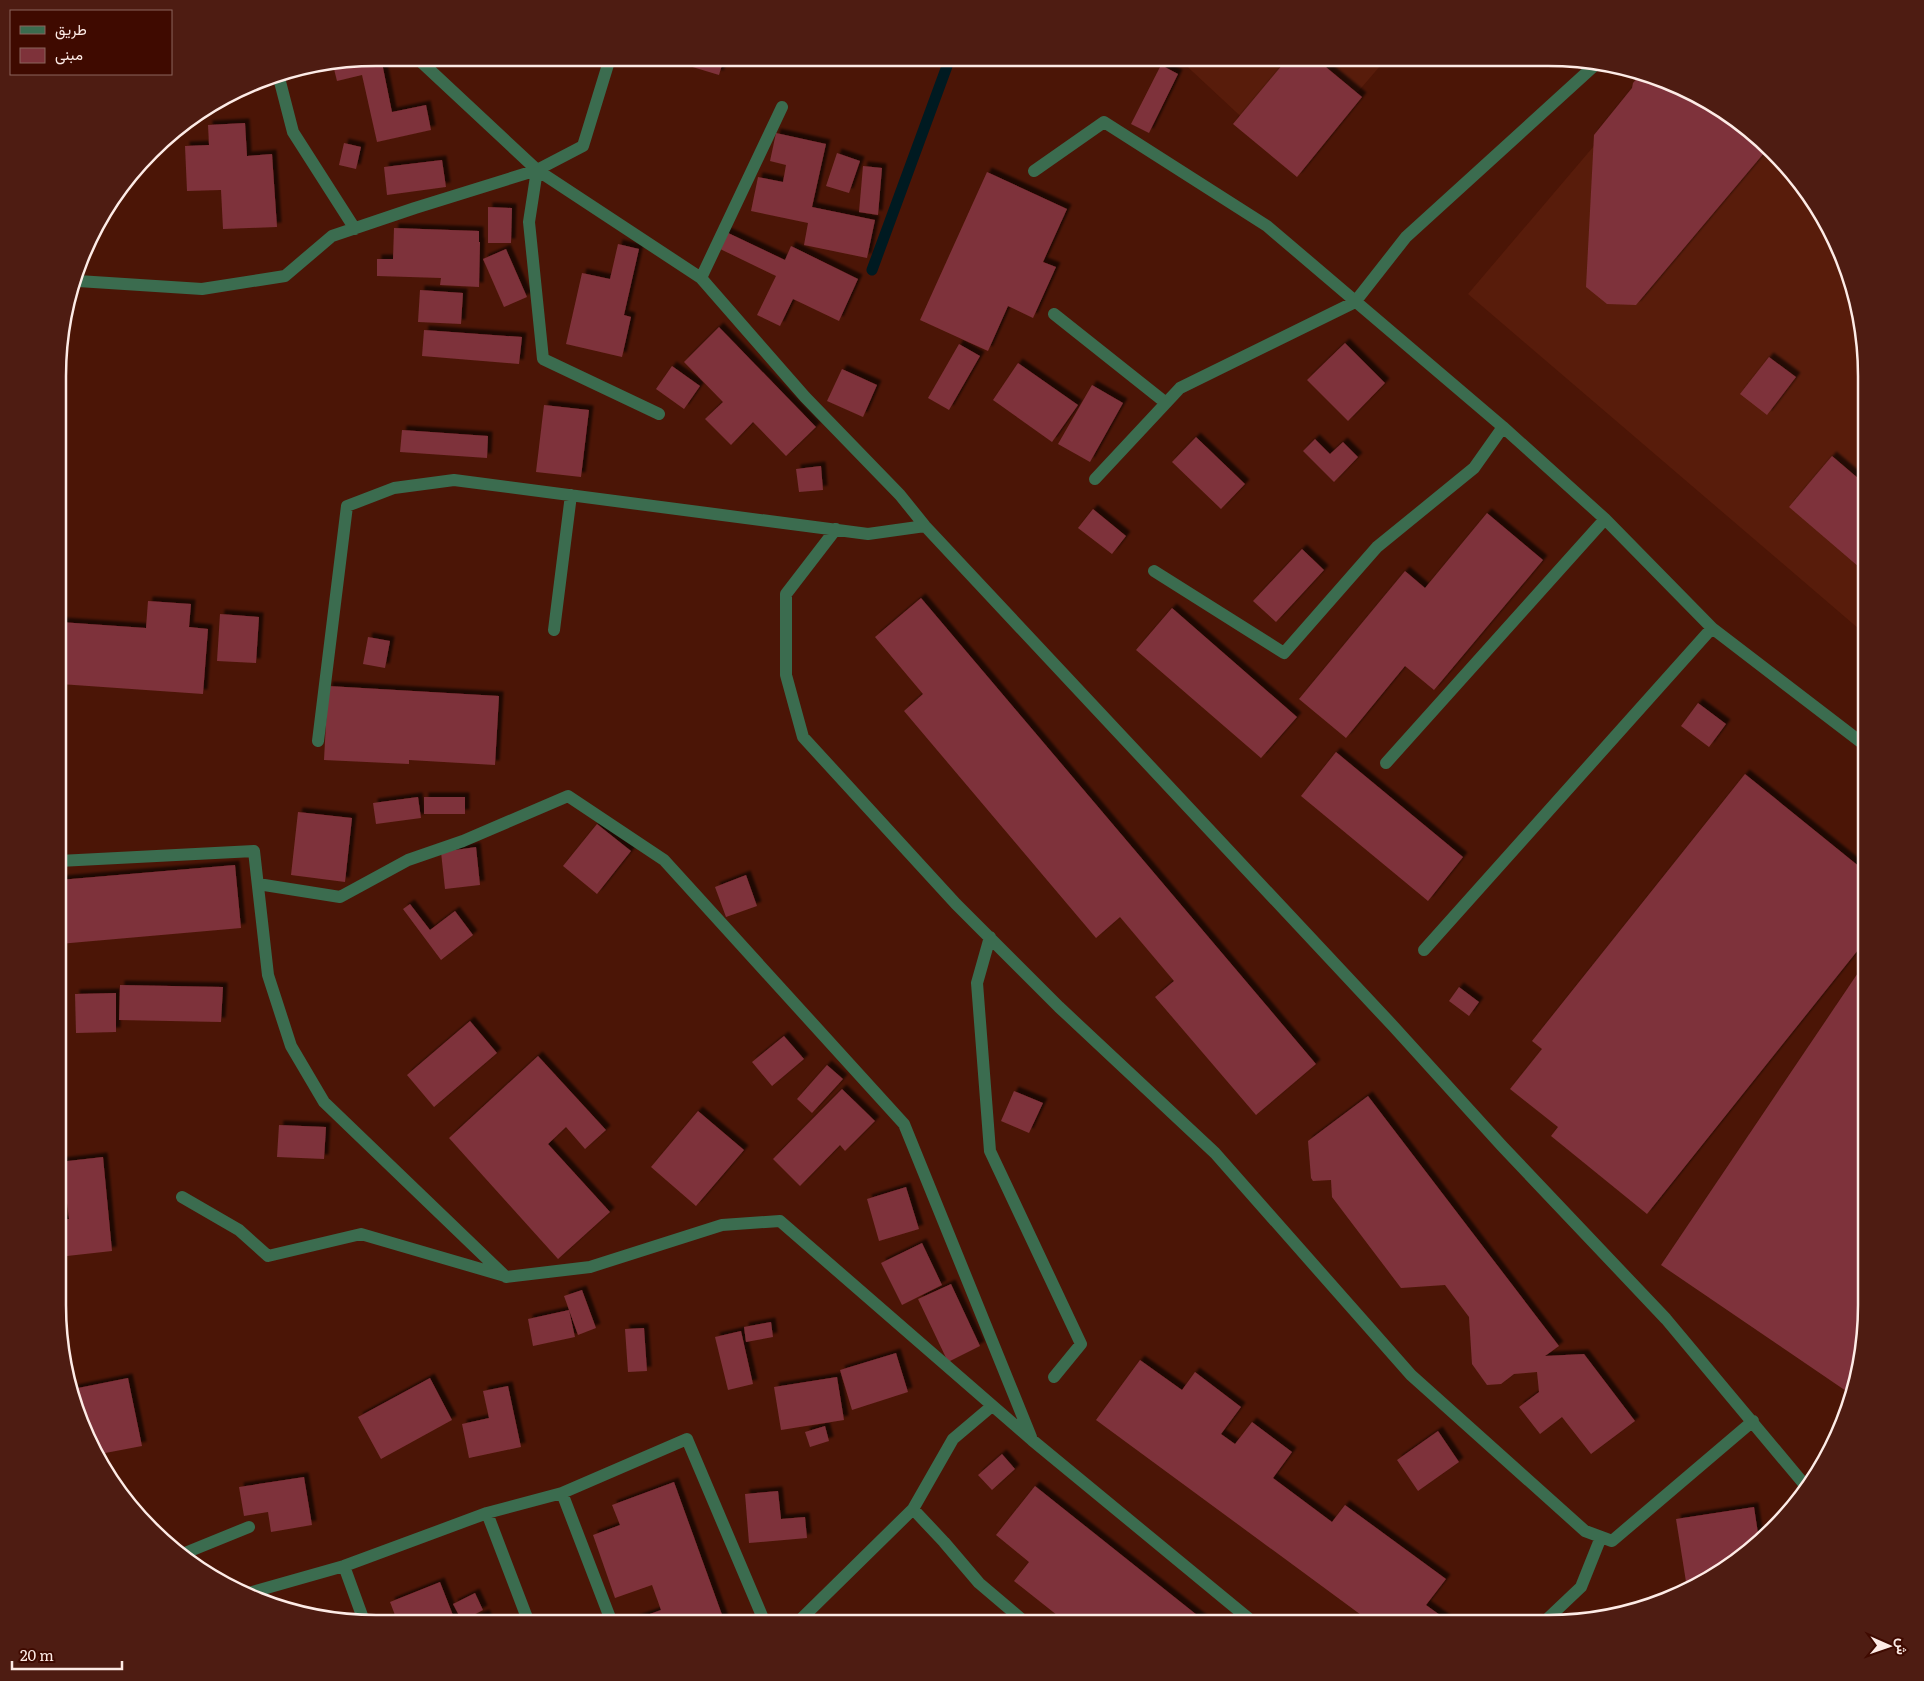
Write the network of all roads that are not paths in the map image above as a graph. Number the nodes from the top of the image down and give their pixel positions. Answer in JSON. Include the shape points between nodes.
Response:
{"nodes":[{"id":1,"x":426,"y":66,"type":"edge"},
{"id":2,"x":608,"y":66,"type":"edge"},
{"id":3,"x":1590,"y":69,"type":"edge"},
{"id":4,"x":280,"y":82,"type":"edge"},
{"id":5,"x":782,"y":107,"type":"dead end"},
{"id":6,"x":537,"y":170,"type":"junction"},
{"id":7,"x":1034,"y":171,"type":"dead end"},
{"id":8,"x":355,"y":229,"type":"junction"},
{"id":9,"x":700,"y":278,"type":"junction"},
{"id":10,"x":81,"y":281,"type":"edge"},
{"id":11,"x":1355,"y":302,"type":"junction"},
{"id":12,"x":1054,"y":314,"type":"dead end"},
{"id":13,"x":1166,"y":403,"type":"junction"},
{"id":14,"x":659,"y":414,"type":"dead end"},
{"id":15,"x":1503,"y":427,"type":"junction"},
{"id":16,"x":1096,"y":479,"type":"dead end"},
{"id":17,"x":571,"y":495,"type":"junction"},
{"id":18,"x":1605,"y":519,"type":"junction"},
{"id":19,"x":926,"y":526,"type":"junction"},
{"id":20,"x":836,"y":529,"type":"junction"},
{"id":21,"x":1154,"y":571,"type":"dead end"},
{"id":22,"x":1712,"y":628,"type":"junction"},
{"id":23,"x":554,"y":630,"type":"dead end"},
{"id":24,"x":1858,"y":740,"type":"edge"},
{"id":25,"x":318,"y":741,"type":"dead end"},
{"id":26,"x":1386,"y":763,"type":"dead end"},
{"id":27,"x":66,"y":862,"type":"edge"},
{"id":28,"x":258,"y":884,"type":"junction"},
{"id":29,"x":990,"y":938,"type":"junction"},
{"id":30,"x":1424,"y":950,"type":"dead end"},
{"id":31,"x":182,"y":1197,"type":"dead end"},
{"id":32,"x":506,"y":1277,"type":"junction"},
{"id":33,"x":1054,"y":1377,"type":"dead end"},
{"id":34,"x":992,"y":1406,"type":"junction"},
{"id":35,"x":1753,"y":1421,"type":"junction"},
{"id":36,"x":1032,"y":1440,"type":"junction"},
{"id":37,"x":1802,"y":1482,"type":"edge"},
{"id":38,"x":562,"y":1493,"type":"junction"},
{"id":39,"x":913,"y":1509,"type":"junction"},
{"id":40,"x":487,"y":1513,"type":"junction"},
{"id":41,"x":250,"y":1528,"type":"dead end"},
{"id":42,"x":1601,"y":1537,"type":"junction"},
{"id":43,"x":188,"y":1552,"type":"edge"},
{"id":44,"x":344,"y":1566,"type":"junction"},
{"id":45,"x":256,"y":1591,"type":"edge"},
{"id":46,"x":362,"y":1614,"type":"edge"},
{"id":47,"x":526,"y":1615,"type":"edge"},
{"id":48,"x":609,"y":1615,"type":"edge"},
{"id":49,"x":762,"y":1615,"type":"edge"},
{"id":50,"x":805,"y":1615,"type":"edge"},
{"id":51,"x":1017,"y":1615,"type":"edge"},
{"id":52,"x":1244,"y":1615,"type":"edge"},
{"id":53,"x":1552,"y":1615,"type":"edge"}],
"edges":[{"from":1,"to":6,"type":"street"},
{"from":2,"to":6,"type":"street","via":[[583,146]]},
{"from":3,"to":11,"type":"street","via":[[1406,238]]},
{"from":4,"to":8,"type":"street","via":[[293,132]]},
{"from":5,"to":9,"type":"street"},
{"from":6,"to":8,"type":"street"},
{"from":6,"to":9,"type":"street"},
{"from":6,"to":14,"type":"street","via":[[529,222],[543,359]]},
{"from":7,"to":11,"type":"street","via":[[1104,122],[1267,226]]},
{"from":8,"to":10,"type":"street","via":[[332,236],[285,276],[202,289]]},
{"from":9,"to":19,"type":"street","via":[[805,397]]},
{"from":11,"to":13,"type":"street","via":[[1180,388]]},
{"from":11,"to":15,"type":"street"},
{"from":12,"to":13,"type":"street"},
{"from":13,"to":16,"type":"street"},
{"from":15,"to":18,"type":"street"},
{"from":15,"to":21,"type":"street","via":[[1474,468],[1377,547],[1284,653]]},
{"from":17,"to":20,"type":"street"},
{"from":17,"to":23,"type":"street"},
{"from":17,"to":25,"type":"street","via":[[454,480],[394,488],[347,506]]},
{"from":18,"to":22,"type":"street"},
{"from":18,"to":26,"type":"street"},
{"from":19,"to":20,"type":"street","via":[[868,534]]},
{"from":19,"to":35,"type":"street","via":[[1666,1319]]},
{"from":20,"to":29,"type":"street","via":[[786,594],[786,674],[804,737]]},
{"from":22,"to":24,"type":"street"},
{"from":22,"to":30,"type":"street"},
{"from":27,"to":28,"type":"street","via":[[254,851]]},
{"from":28,"to":32,"type":"street","via":[[268,975],[291,1046],[324,1102]]},
{"from":28,"to":36,"type":"street","via":[[340,897],[408,860],[463,841],[568,796],[664,860],[904,1124]]},
{"from":29,"to":33,"type":"street","via":[[977,983],[990,1151],[1081,1344]]},
{"from":29,"to":42,"type":"street","via":[[1215,1153],[1411,1374],[1585,1531]]},
{"from":31,"to":32,"type":"street","via":[[239,1230],[268,1256],[361,1234]]},
{"from":32,"to":34,"type":"street","via":[[590,1267],[722,1225],[780,1221]]},
{"from":34,"to":36,"type":"street"},
{"from":34,"to":39,"type":"street","via":[[953,1439]]},
{"from":35,"to":37,"type":"street"},
{"from":35,"to":42,"type":"street","via":[[1612,1541]]},
{"from":36,"to":52,"type":"street"},
{"from":38,"to":40,"type":"street"},
{"from":38,"to":48,"type":"street"},
{"from":38,"to":49,"type":"street","via":[[688,1439]]},
{"from":39,"to":50,"type":"street"},
{"from":39,"to":51,"type":"street","via":[[979,1583]]},
{"from":40,"to":44,"type":"street"},
{"from":40,"to":47,"type":"street"},
{"from":41,"to":43,"type":"street"},
{"from":42,"to":53,"type":"street","via":[[1581,1587]]},
{"from":44,"to":45,"type":"street"},
{"from":44,"to":46,"type":"street"}]}
